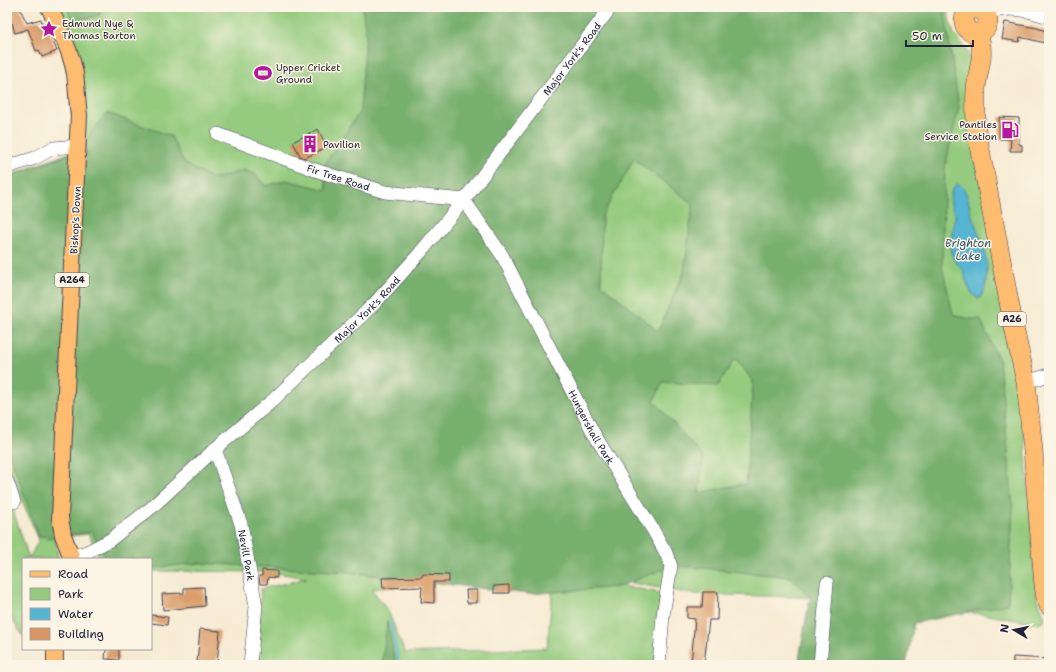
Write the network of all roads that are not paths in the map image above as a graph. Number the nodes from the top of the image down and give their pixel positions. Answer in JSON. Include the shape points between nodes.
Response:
{"nodes":[{"id":1,"x":49,"y":7,"type":"edge"},
{"id":2,"x":611,"y":7,"type":"edge"},
{"id":3,"x":963,"y":10,"type":"edge"},
{"id":4,"x":985,"y":14,"type":"junction"},
{"id":5,"x":1049,"y":17,"type":"edge"},
{"id":6,"x":978,"y":33,"type":"junction"},
{"id":7,"x":218,"y":134,"type":"dead end"},
{"id":8,"x":78,"y":146,"type":"junction"},
{"id":9,"x":7,"y":167,"type":"edge"},
{"id":10,"x":464,"y":200,"type":"junction"},
{"id":11,"x":1049,"y":375,"type":"edge"},
{"id":12,"x":1026,"y":382,"type":"junction"},
{"id":13,"x":214,"y":449,"type":"junction"},
{"id":14,"x":7,"y":481,"type":"edge"},
{"id":15,"x":14,"y":502,"type":"dead end"},
{"id":16,"x":70,"y":558,"type":"edge"},
{"id":17,"x":827,"y":583,"type":"dead end"},
{"id":18,"x":1049,"y":606,"type":"edge"},
{"id":19,"x":55,"y":650,"type":"edge"},
{"id":20,"x":55,"y":665,"type":"edge"},
{"id":21,"x":250,"y":665,"type":"edge"},
{"id":22,"x":658,"y":665,"type":"edge"},
{"id":23,"x":820,"y":665,"type":"edge"}],
"edges":[{"from":1,"to":8,"type":"main road","name":"Bishop's Down","number":"A264","via":[[69,53],[74,74],[79,115]]},
{"from":2,"to":10,"type":"street","name":"Major York's Road"},
{"from":3,"to":4,"type":"highway","via":[[978,9]]},
{"from":3,"to":6,"type":"highway","via":[[966,29]]},
{"from":4,"to":5,"type":"street","via":[[996,10],[1027,10]]},
{"from":4,"to":6,"type":"highway","via":[[988,20],[987,27]]},
{"from":6,"to":12,"type":"highway","number":"A26","via":[[982,53],[976,87],[976,129]]},
{"from":7,"to":10,"type":"street","name":"Fir Tree Road","via":[[315,170],[385,192]]},
{"from":8,"to":9,"type":"street","via":[[53,148],[35,158]]},
{"from":8,"to":16,"type":"main road","name":"Bishop's Down","number":"A264","via":[[60,518]]},
{"from":10,"to":13,"type":"street","name":"Major York's Road","via":[[374,304],[272,401]]},
{"from":10,"to":22,"type":"street","name":"Hungershall Park","via":[[502,255],[594,434],[666,553],[671,566]]},
{"from":11,"to":12,"type":"street"},
{"from":12,"to":18,"type":"highway","number":"A26","via":[[1044,585]]},
{"from":13,"to":16,"type":"street","name":"Major York's Road","via":[[151,508],[110,540]]},
{"from":13,"to":21,"type":"street","name":"Nevill Park","via":[[241,524],[256,606]]},
{"from":14,"to":15,"type":"street"},
{"from":17,"to":23,"type":"street"},
{"from":19,"to":20,"type":"main road"}]}
